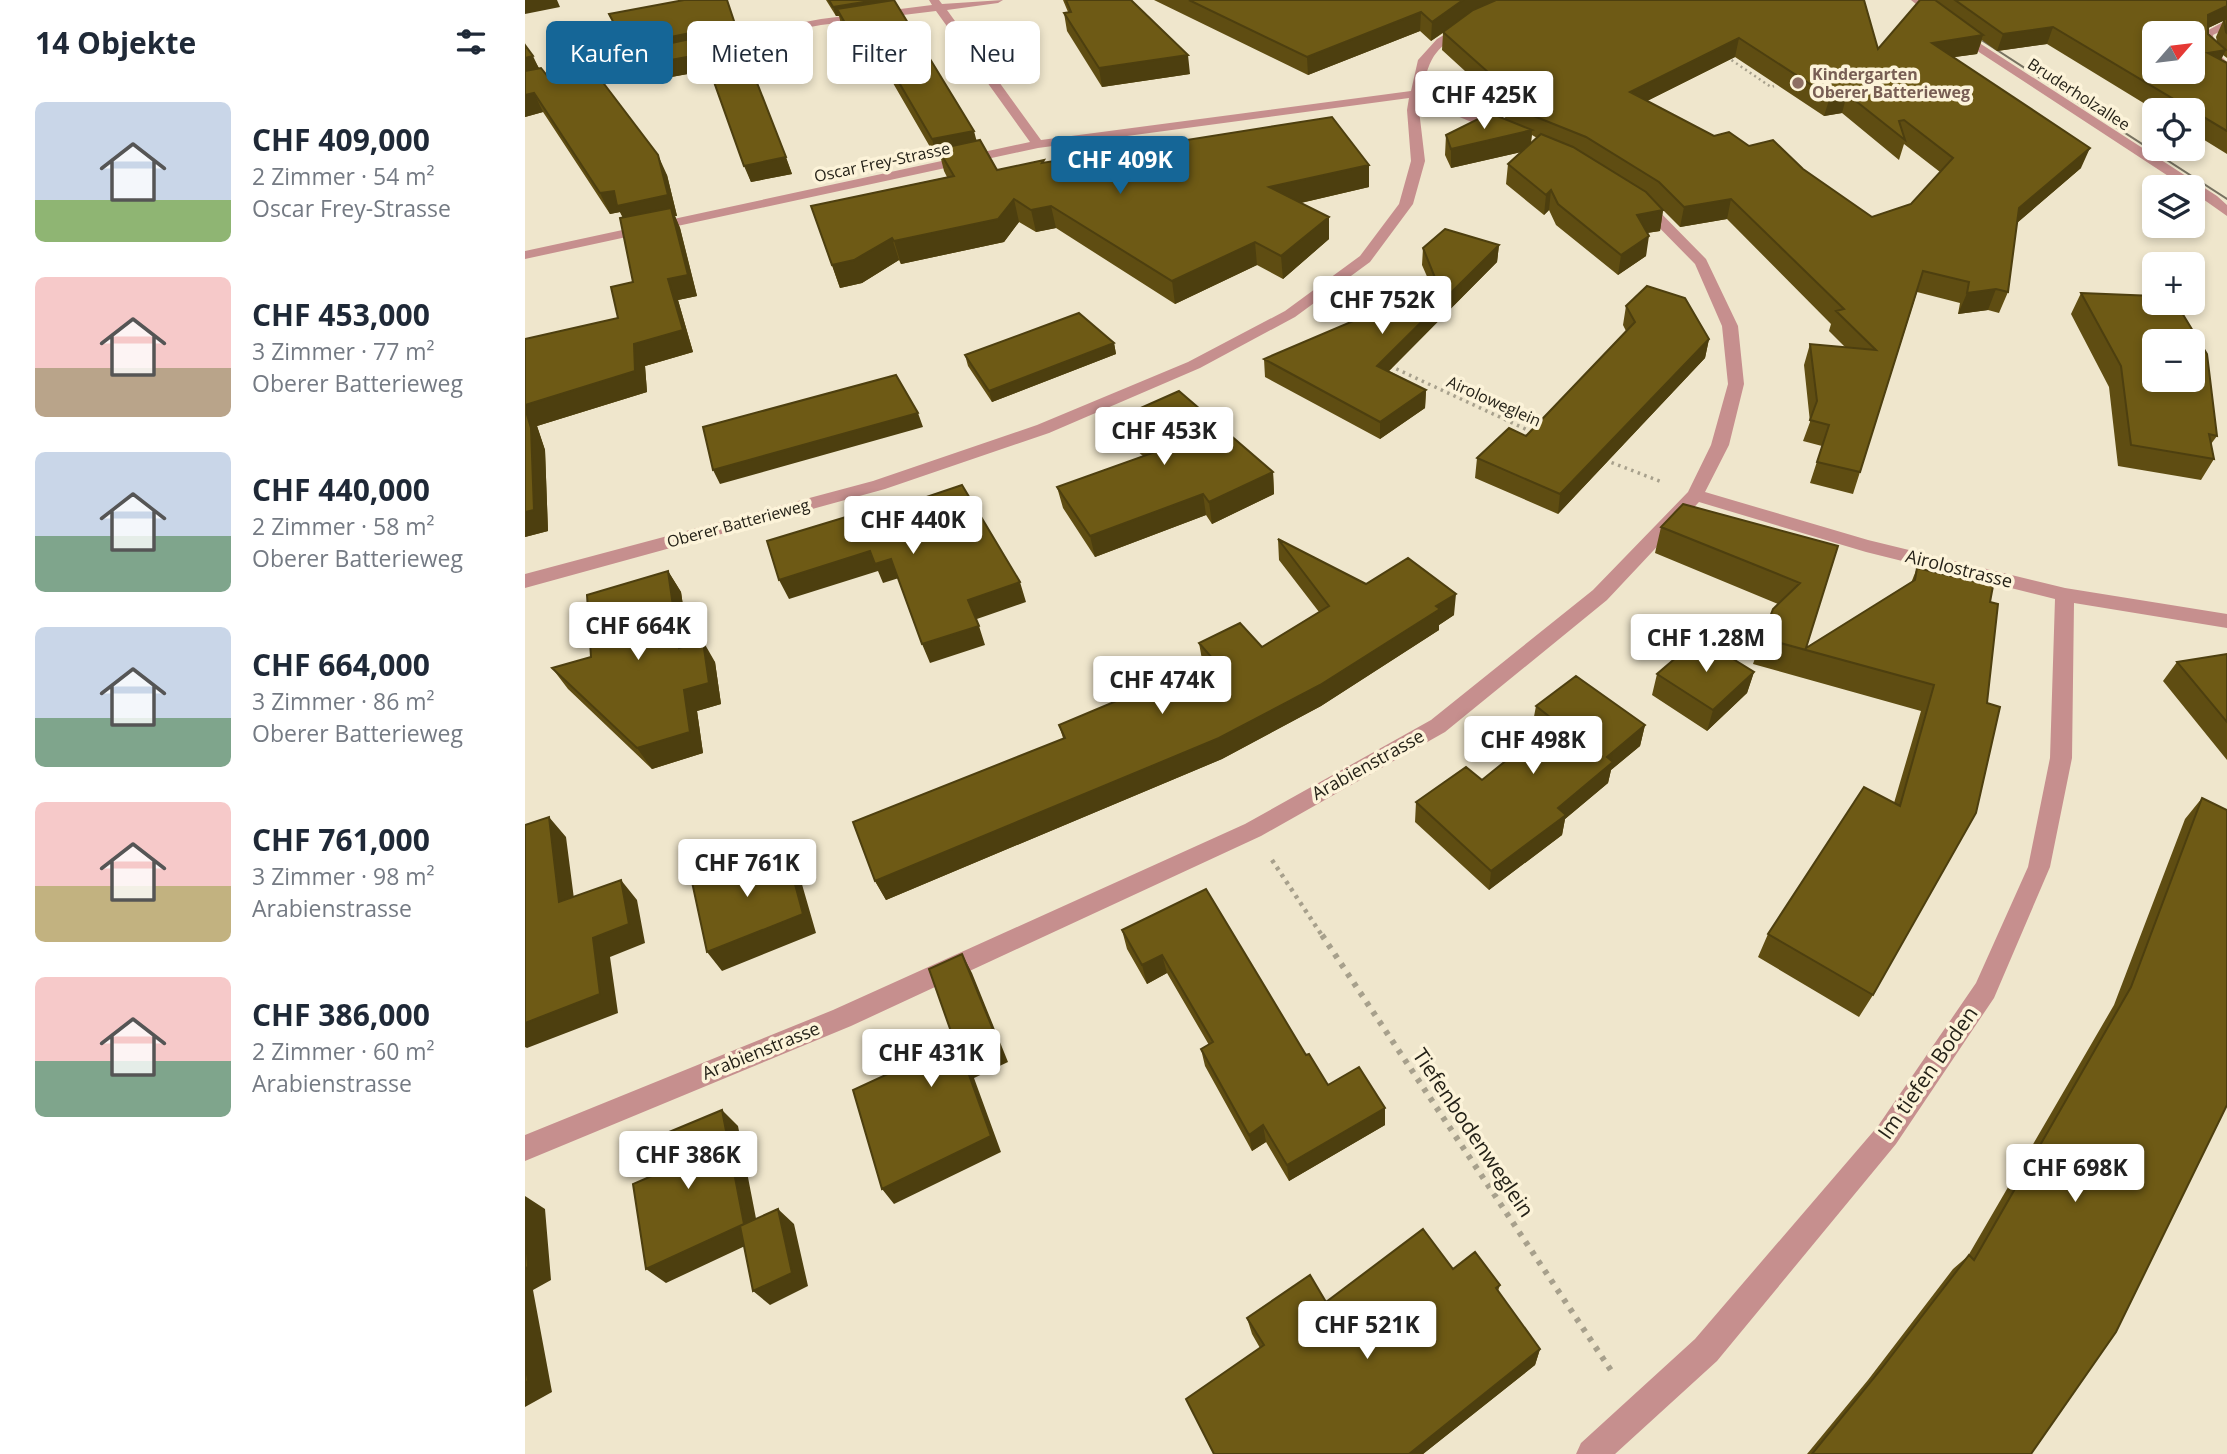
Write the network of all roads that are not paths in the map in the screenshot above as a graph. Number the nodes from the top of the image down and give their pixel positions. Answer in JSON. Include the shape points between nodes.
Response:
{"nodes":[{"id":1,"x":998,"y":0,"type":"edge"},
{"id":2,"x":1916,"y":0,"type":"edge"},
{"id":3,"x":937,"y":3,"type":"edge"},
{"id":4,"x":1480,"y":16,"type":"edge"},
{"id":5,"x":813,"y":23,"type":"edge"},
{"id":6,"x":2227,"y":23,"type":"edge"},
{"id":7,"x":676,"y":50,"type":"edge"},
{"id":8,"x":2227,"y":68,"type":"edge"},
{"id":9,"x":525,"y":86,"type":"edge"},
{"id":10,"x":1415,"y":94,"type":"junction"},
{"id":11,"x":1520,"y":137,"type":"edge"},
{"id":12,"x":1038,"y":144,"type":"junction"},
{"id":13,"x":1629,"y":194,"type":"edge"},
{"id":14,"x":2227,"y":212,"type":"edge"},
{"id":15,"x":525,"y":255,"type":"edge"},
{"id":16,"x":1695,"y":495,"type":"junction"},
{"id":17,"x":525,"y":580,"type":"edge"},
{"id":18,"x":2065,"y":595,"type":"junction"},
{"id":19,"x":2227,"y":621,"type":"edge"},
{"id":20,"x":525,"y":1148,"type":"edge"},
{"id":21,"x":1591,"y":1454,"type":"edge"}],
"edges":[{"from":1,"to":3,"type":"street"},
{"from":2,"to":14,"type":"street","name":"Bruderholzallee","via":[[1963,37]]},
{"from":3,"to":5,"type":"street"},
{"from":3,"to":12,"type":"street"},
{"from":4,"to":10,"type":"street","name":"Oberer Batterieweg","via":[[1441,41],[1422,62]]},
{"from":6,"to":8,"type":"street","via":[[2207,34],[2209,51]]},
{"from":7,"to":9,"type":"street"},
{"from":10,"to":11,"type":"street"},
{"from":10,"to":12,"type":"street","name":"Oscar Frey-Strasse"},
{"from":10,"to":17,"type":"street","name":"Oberer Batterieweg","via":[[1418,161],[1406,204],[1365,260],[1290,314],[1194,365],[1043,429],[879,485]]},
{"from":12,"to":15,"type":"street","name":"Oscar Frey-Strasse"},
{"from":13,"to":16,"type":"street","name":"Arabienstrasse","via":[[1649,207],[1701,262],[1730,326],[1737,384],[1720,445]]},
{"from":16,"to":18,"type":"street","name":"Airolostrasse","via":[[1866,546]]},
{"from":16,"to":20,"type":"street","name":"Arabienstrasse","via":[[1600,595],[1438,726],[1252,830],[842,1018]]},
{"from":18,"to":19,"type":"street","name":"Airolostrasse"},
{"from":18,"to":21,"type":"street","name":"Im tiefen Boden","via":[[2061,758],[2039,867],[1985,990],[1887,1135],[1706,1350]]}]}
